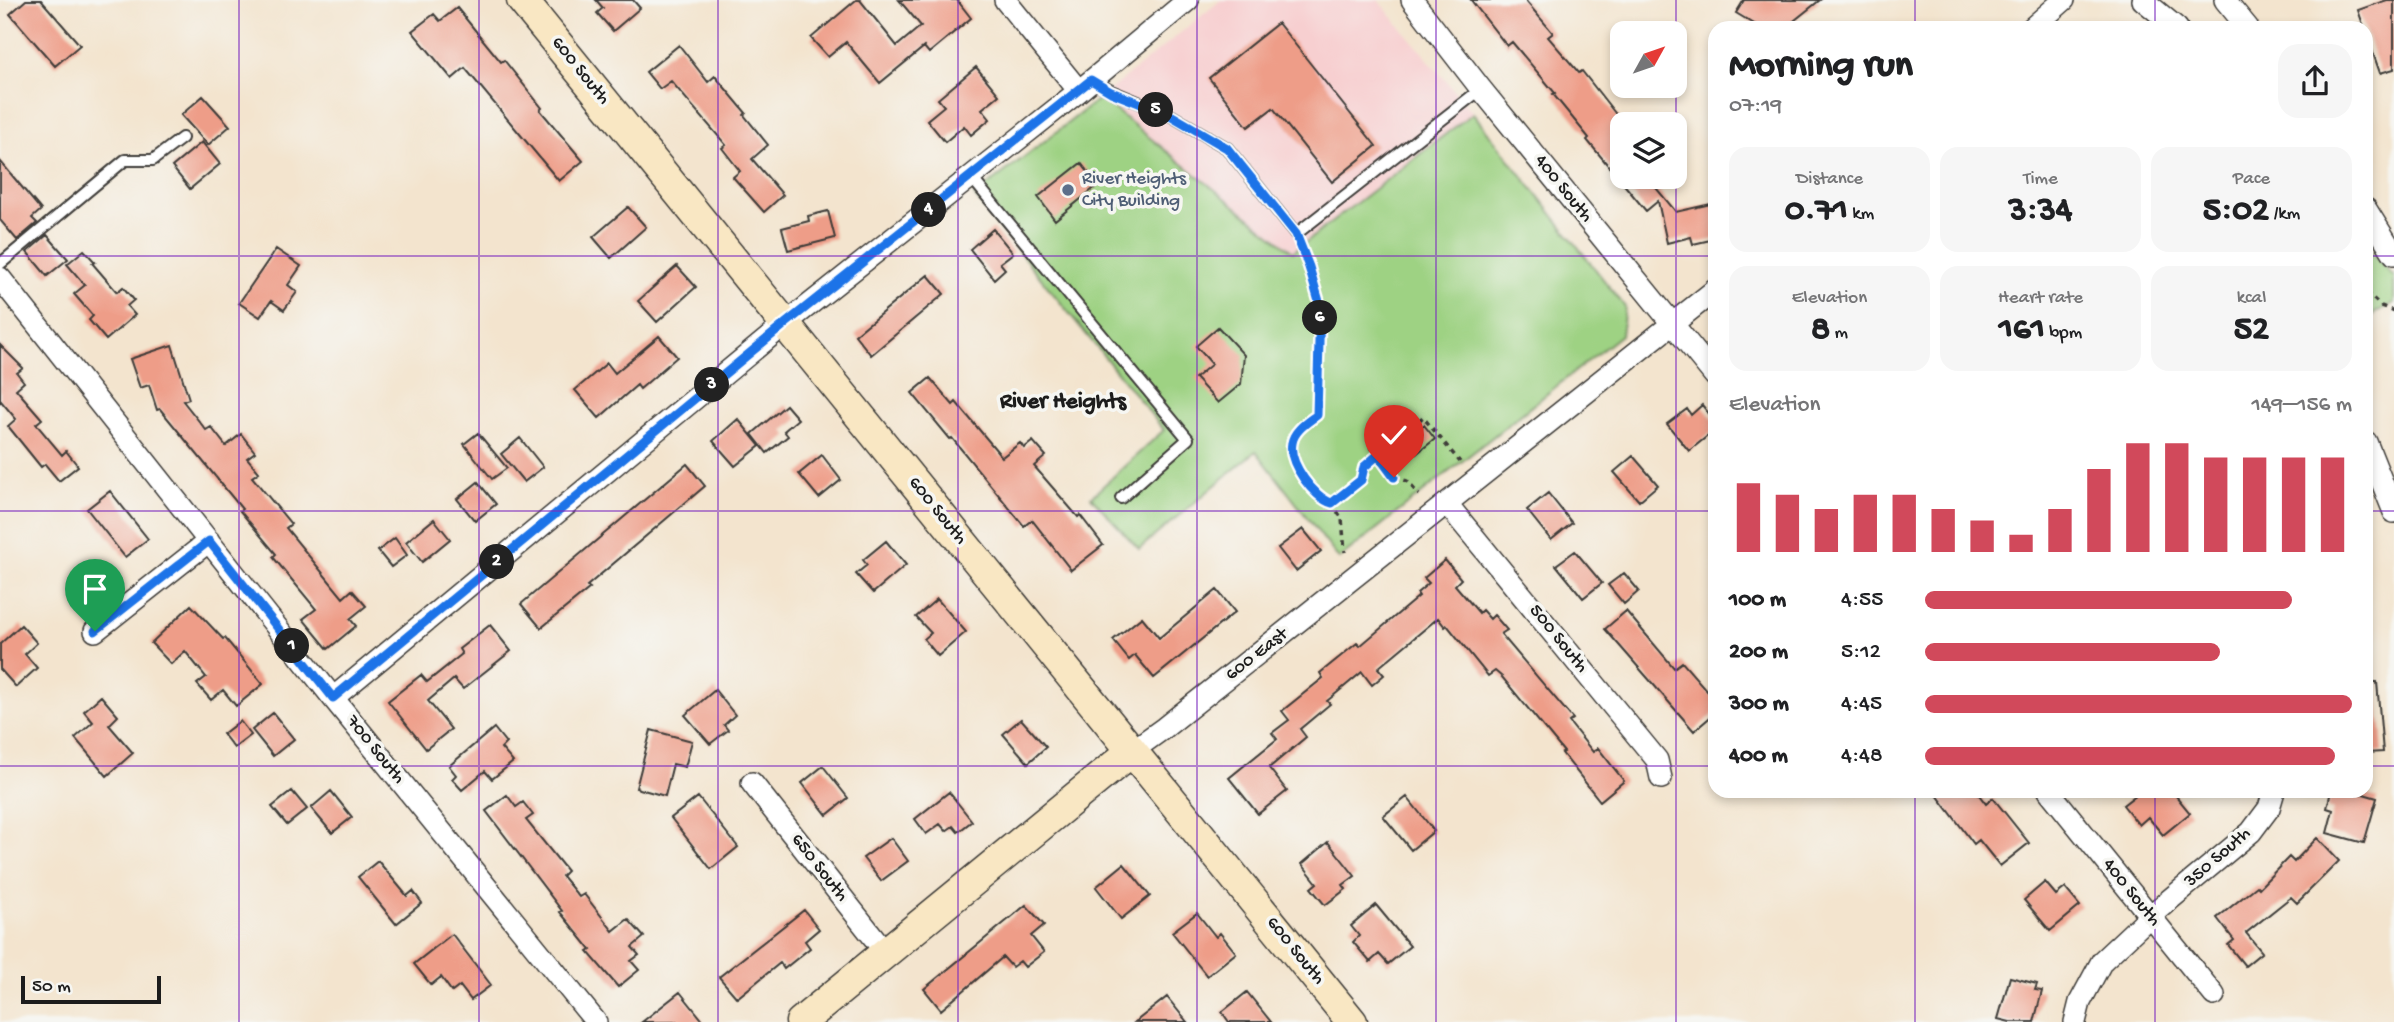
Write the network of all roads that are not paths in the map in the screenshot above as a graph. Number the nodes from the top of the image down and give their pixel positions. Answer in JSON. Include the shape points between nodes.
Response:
{"nodes":[{"id":1,"x":522,"y":0,"type":"edge"},
{"id":2,"x":1005,"y":0,"type":"edge"},
{"id":3,"x":1188,"y":0,"type":"edge"},
{"id":4,"x":1412,"y":0,"type":"edge"},
{"id":5,"x":2064,"y":0,"type":"edge"},
{"id":6,"x":2143,"y":0,"type":"edge"},
{"id":7,"x":2225,"y":0,"type":"edge"},
{"id":8,"x":2040,"y":21,"type":"edge"},
{"id":9,"x":2168,"y":21,"type":"edge"},
{"id":10,"x":2242,"y":21,"type":"edge"},
{"id":11,"x":1085,"y":86,"type":"junction"},
{"id":12,"x":1481,"y":89,"type":"junction"},
{"id":13,"x":182,"y":138,"type":"dead end"},
{"id":14,"x":971,"y":177,"type":"junction"},
{"id":15,"x":2373,"y":220,"type":"edge"},
{"id":16,"x":2394,"y":254,"type":"edge"},
{"id":17,"x":0,"y":264,"type":"edge"},
{"id":18,"x":0,"y":278,"type":"edge"},
{"id":19,"x":1708,"y":296,"type":"edge"},
{"id":20,"x":1673,"y":323,"type":"junction"},
{"id":21,"x":785,"y":324,"type":"junction"},
{"id":22,"x":1708,"y":367,"type":"edge"},
{"id":23,"x":2373,"y":460,"type":"edge"},
{"id":24,"x":1121,"y":498,"type":"dead end"},
{"id":25,"x":1447,"y":504,"type":"junction"},
{"id":26,"x":2394,"y":512,"type":"edge"},
{"id":27,"x":209,"y":541,"type":"junction"},
{"id":28,"x":95,"y":631,"type":"dead end"},
{"id":29,"x":333,"y":698,"type":"junction"},
{"id":30,"x":1132,"y":751,"type":"junction"},
{"id":31,"x":1661,"y":778,"type":"dead end"},
{"id":32,"x":752,"y":783,"type":"dead end"},
{"id":33,"x":2055,"y":798,"type":"edge"},
{"id":34,"x":2272,"y":798,"type":"edge"},
{"id":35,"x":2150,"y":916,"type":"junction"},
{"id":36,"x":886,"y":953,"type":"junction"},
{"id":37,"x":2214,"y":995,"type":"dead end"},
{"id":38,"x":596,"y":1022,"type":"edge"},
{"id":39,"x":801,"y":1022,"type":"edge"},
{"id":40,"x":1352,"y":1022,"type":"edge"},
{"id":41,"x":2076,"y":1022,"type":"edge"}],
"edges":[{"from":1,"to":21,"type":"street","name":"600 South"},
{"from":2,"to":11,"type":"street"},
{"from":3,"to":11,"type":"street"},
{"from":4,"to":12,"type":"street","name":"400 South"},
{"from":5,"to":8,"type":"street"},
{"from":6,"to":9,"type":"street"},
{"from":7,"to":10,"type":"street"},
{"from":11,"to":12,"type":"lane","via":[[1172,116],[1227,148],[1296,234]]},
{"from":11,"to":14,"type":"street"},
{"from":12,"to":20,"type":"street","name":"400 South"},
{"from":13,"to":17,"type":"lane","via":[[153,160],[125,160]]},
{"from":14,"to":21,"type":"street"},
{"from":14,"to":24,"type":"lane","via":[[1188,439]]},
{"from":15,"to":16,"type":"street"},
{"from":18,"to":27,"type":"street","name":"700 South"},
{"from":19,"to":20,"type":"street","name":"600 East"},
{"from":20,"to":22,"type":"street","name":"400 South"},
{"from":20,"to":25,"type":"street","name":"600 East"},
{"from":21,"to":29,"type":"street"},
{"from":21,"to":30,"type":"street","name":"600 South"},
{"from":23,"to":26,"type":"street"},
{"from":25,"to":30,"type":"street","name":"600 East"},
{"from":25,"to":31,"type":"street","name":"500 South","via":[[1657,760]]},
{"from":27,"to":28,"type":"street"},
{"from":27,"to":29,"type":"street","name":"700 South"},
{"from":29,"to":38,"type":"street","name":"700 South"},
{"from":30,"to":36,"type":"street","name":"600 East"},
{"from":30,"to":40,"type":"street","name":"600 South"},
{"from":32,"to":36,"type":"street","name":"650 South"},
{"from":33,"to":35,"type":"street","name":"400 South"},
{"from":34,"to":35,"type":"street","name":"350 South","via":[[2251,832]]},
{"from":35,"to":37,"type":"street","name":"400 South"},
{"from":35,"to":41,"type":"street","name":"350 South","via":[[2102,961],[2080,1002]]},
{"from":36,"to":39,"type":"street","name":"600 East"}]}
